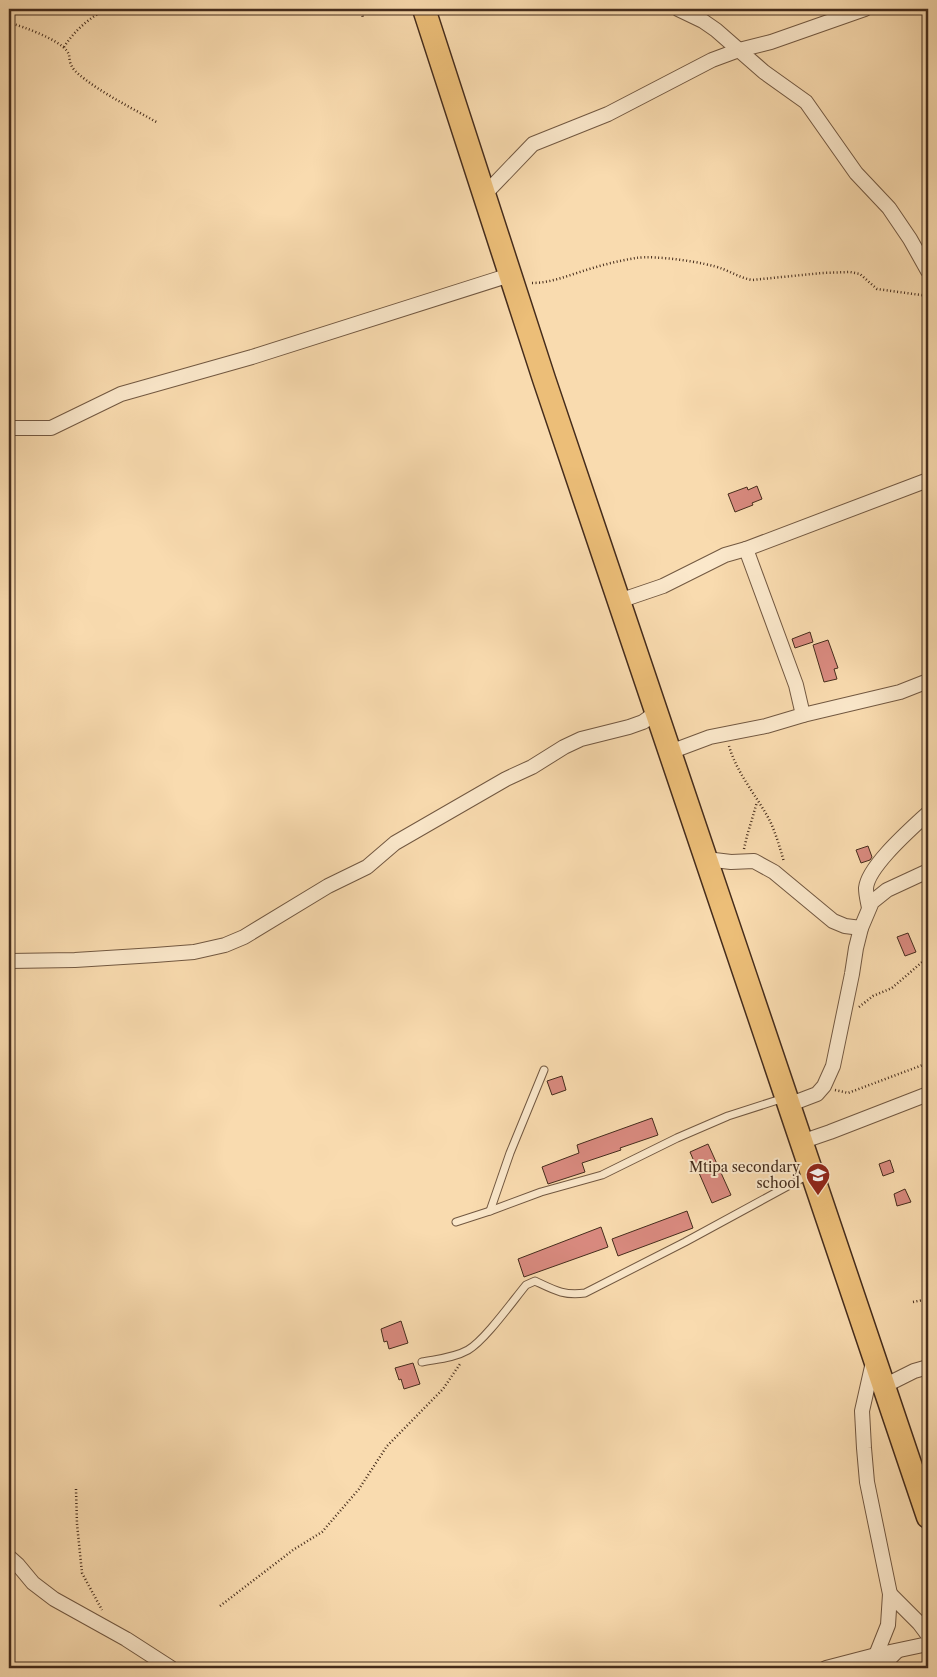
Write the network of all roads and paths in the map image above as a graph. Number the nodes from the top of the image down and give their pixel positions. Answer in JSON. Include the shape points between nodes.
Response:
{"nodes":[{"id":1,"x":107,"y":9,"type":"edge"},
{"id":2,"x":361,"y":9,"type":"edge"},
{"id":3,"x":424,"y":9,"type":"edge"},
{"id":4,"x":678,"y":9,"type":"edge"},
{"id":5,"x":865,"y":9,"type":"edge"},
{"id":6,"x":363,"y":18,"type":"dead end"},
{"id":7,"x":9,"y":23,"type":"edge"},
{"id":8,"x":64,"y":47,"type":"junction"},
{"id":9,"x":739,"y":50,"type":"junction"},
{"id":10,"x":158,"y":123,"type":"dead end"},
{"id":11,"x":485,"y":194,"type":"junction"},
{"id":12,"x":928,"y":271,"type":"edge"},
{"id":13,"x":512,"y":279,"type":"junction"},
{"id":14,"x":928,"y":296,"type":"edge"},
{"id":15,"x":9,"y":428,"type":"edge"},
{"id":16,"x":928,"y":480,"type":"edge"},
{"id":17,"x":746,"y":549,"type":"junction"},
{"id":18,"x":619,"y":601,"type":"junction"},
{"id":19,"x":928,"y":681,"type":"edge"},
{"id":20,"x":657,"y":712,"type":"junction"},
{"id":21,"x":803,"y":714,"type":"junction"},
{"id":22,"x":726,"y":734,"type":"junction"},
{"id":23,"x":670,"y":752,"type":"junction"},
{"id":24,"x":758,"y":801,"type":"junction"},
{"id":25,"x":928,"y":814,"type":"edge"},
{"id":26,"x":706,"y":859,"type":"junction"},
{"id":27,"x":741,"y":860,"type":"junction"},
{"id":28,"x":928,"y":871,"type":"edge"},
{"id":29,"x":789,"y":886,"type":"junction"},
{"id":30,"x":869,"y":908,"type":"junction"},
{"id":31,"x":861,"y":928,"type":"junction"},
{"id":32,"x":928,"y":957,"type":"edge"},
{"id":33,"x":9,"y":961,"type":"edge"},
{"id":34,"x":844,"y":1017,"type":"junction"},
{"id":35,"x":928,"y":1063,"type":"edge"},
{"id":36,"x":544,"y":1070,"type":"dead end"},
{"id":37,"x":824,"y":1086,"type":"junction"},
{"id":38,"x":928,"y":1094,"type":"edge"},
{"id":39,"x":787,"y":1097,"type":"junction"},
{"id":40,"x":802,"y":1142,"type":"junction"},
{"id":41,"x":812,"y":1173,"type":"junction"},
{"id":42,"x":490,"y":1211,"type":"junction"},
{"id":43,"x":456,"y":1222,"type":"dead end"},
{"id":44,"x":928,"y":1299,"type":"edge"},
{"id":45,"x":912,"y":1302,"type":"dead end"},
{"id":46,"x":470,"y":1348,"type":"junction"},
{"id":47,"x":874,"y":1358,"type":"junction"},
{"id":48,"x":422,"y":1362,"type":"dead end"},
{"id":49,"x":928,"y":1367,"type":"edge"},
{"id":50,"x":884,"y":1386,"type":"junction"},
{"id":51,"x":76,"y":1489,"type":"dead end"},
{"id":52,"x":928,"y":1517,"type":"edge"},
{"id":53,"x":9,"y":1557,"type":"edge"},
{"id":54,"x":890,"y":1594,"type":"junction"},
{"id":55,"x":220,"y":1606,"type":"dead end"},
{"id":56,"x":115,"y":1633,"type":"junction"},
{"id":57,"x":928,"y":1635,"type":"edge"},
{"id":58,"x":928,"y":1646,"type":"edge"},
{"id":59,"x":878,"y":1662,"type":"edge"},
{"id":60,"x":172,"y":1668,"type":"edge"},
{"id":61,"x":830,"y":1668,"type":"edge"}],
"edges":[{"from":1,"to":8,"type":"path","via":[[81,26]]},
{"from":2,"to":6,"type":"path"},
{"from":3,"to":11,"type":"main road"},
{"from":4,"to":9,"type":"street","via":[[703,21]]},
{"from":5,"to":9,"type":"street"},
{"from":7,"to":8,"type":"path"},
{"from":8,"to":10,"type":"path","via":[[74,71],[96,88]]},
{"from":9,"to":11,"type":"street","via":[[712,60],[608,114],[533,144]]},
{"from":9,"to":12,"type":"street","via":[[811,108],[856,173],[894,216]]},
{"from":11,"to":13,"type":"main road"},
{"from":13,"to":14,"type":"path","via":[[543,283],[615,263],[657,258],[724,269],[752,280],[850,272],[860,274],[877,290]]},
{"from":13,"to":15,"type":"street","via":[[121,394],[51,428]]},
{"from":13,"to":18,"type":"main road"},
{"from":16,"to":17,"type":"street"},
{"from":17,"to":18,"type":"street","via":[[725,555],[663,586]]},
{"from":17,"to":21,"type":"street","via":[[796,685]]},
{"from":18,"to":20,"type":"main road"},
{"from":19,"to":21,"type":"street","via":[[900,692]]},
{"from":20,"to":23,"type":"main road"},
{"from":20,"to":33,"type":"street","via":[[643,722],[580,739],[564,747],[395,843],[373,864],[225,945],[194,952],[155,955]]},
{"from":21,"to":22,"type":"street"},
{"from":22,"to":23,"type":"street"},
{"from":22,"to":24,"type":"path","via":[[737,767]]},
{"from":23,"to":26,"type":"main road"},
{"from":24,"to":27,"type":"path"},
{"from":24,"to":29,"type":"path","via":[[777,839]]},
{"from":25,"to":30,"type":"street","via":[[882,859],[868,881]]},
{"from":26,"to":27,"type":"street"},
{"from":26,"to":39,"type":"main road"},
{"from":27,"to":29,"type":"street","via":[[754,861],[774,872]]},
{"from":28,"to":30,"type":"street","via":[[887,890]]},
{"from":29,"to":31,"type":"street","via":[[833,921]]},
{"from":30,"to":31,"type":"street"},
{"from":31,"to":34,"type":"street"},
{"from":32,"to":34,"type":"path","via":[[892,988],[873,996]]},
{"from":34,"to":37,"type":"street","via":[[834,1066]]},
{"from":35,"to":37,"type":"path","via":[[848,1093]]},
{"from":36,"to":42,"type":"lane"},
{"from":37,"to":39,"type":"street","via":[[808,1099],[796,1102]]},
{"from":38,"to":40,"type":"street"},
{"from":39,"to":40,"type":"main road"},
{"from":39,"to":42,"type":"lane","via":[[728,1116],[602,1175]]},
{"from":40,"to":41,"type":"main road"},
{"from":41,"to":46,"type":"lane","via":[[585,1293],[561,1293],[532,1281]]},
{"from":41,"to":47,"type":"main road"},
{"from":42,"to":43,"type":"lane"},
{"from":44,"to":45,"type":"path"},
{"from":46,"to":48,"type":"lane","via":[[456,1355]]},
{"from":46,"to":55,"type":"path","via":[[443,1389],[387,1446],[359,1489],[322,1532]]},
{"from":47,"to":50,"type":"main road"},
{"from":47,"to":54,"type":"street","via":[[862,1412],[864,1448]]},
{"from":49,"to":50,"type":"street"},
{"from":50,"to":52,"type":"main road"},
{"from":51,"to":56,"type":"path","via":[[82,1573]]},
{"from":53,"to":56,"type":"street","via":[[32,1583],[54,1599]]},
{"from":54,"to":57,"type":"street"},
{"from":54,"to":59,"type":"street","via":[[888,1625]]},
{"from":56,"to":60,"type":"street"},
{"from":58,"to":59,"type":"street","via":[[897,1650]]},
{"from":59,"to":61,"type":"street"}]}
